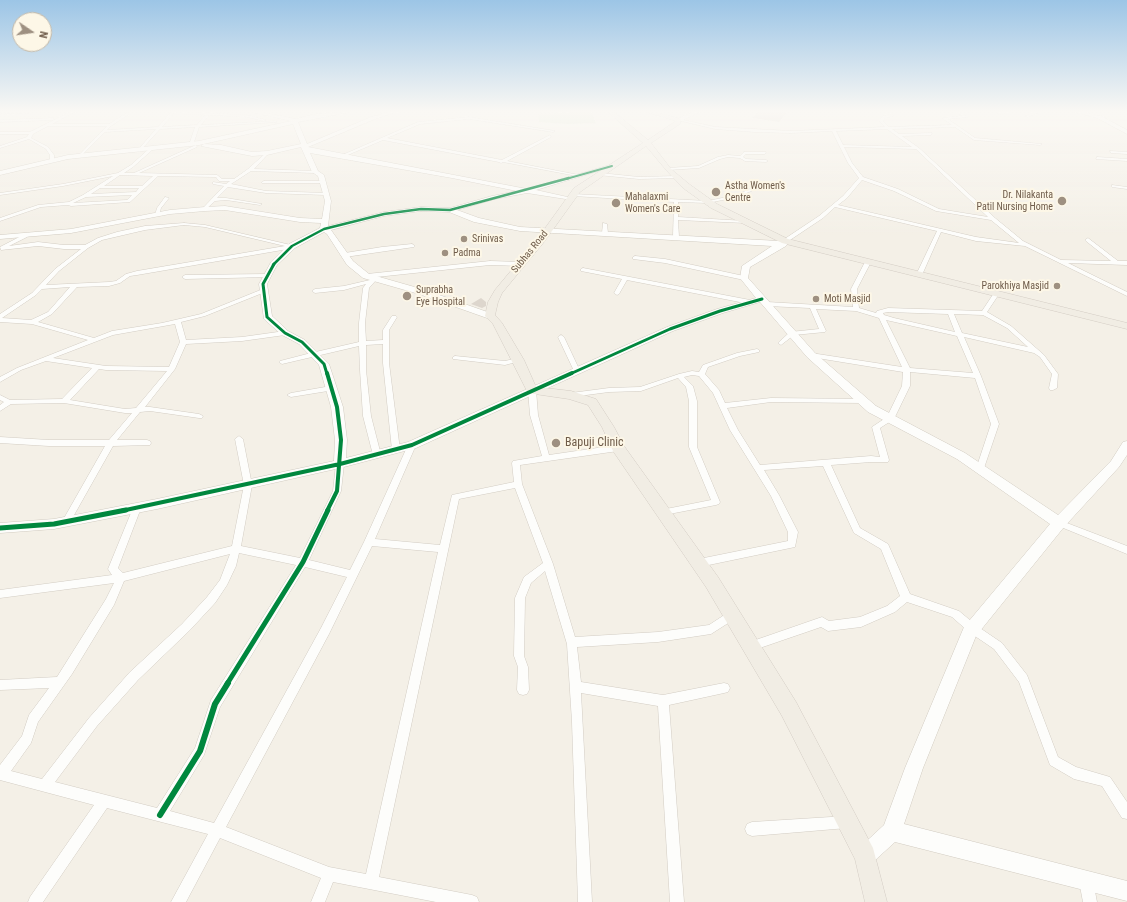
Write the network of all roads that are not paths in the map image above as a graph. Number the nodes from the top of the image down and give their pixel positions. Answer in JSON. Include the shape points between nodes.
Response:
{"nodes":[{"id":1,"x":50,"y":153,"type":"edge"},
{"id":2,"x":83,"y":153,"type":"edge"},
{"id":3,"x":109,"y":153,"type":"edge"},
{"id":4,"x":146,"y":153,"type":"edge"},
{"id":5,"x":176,"y":153,"type":"edge"},
{"id":6,"x":248,"y":153,"type":"edge"},
{"id":7,"x":265,"y":153,"type":"edge"},
{"id":8,"x":266,"y":153,"type":"edge"},
{"id":9,"x":307,"y":153,"type":"edge"},
{"id":10,"x":330,"y":153,"type":"edge"},
{"id":11,"x":349,"y":153,"type":"edge"},
{"id":12,"x":456,"y":153,"type":"edge"},
{"id":13,"x":517,"y":153,"type":"edge"},
{"id":14,"x":633,"y":153,"type":"edge"},
{"id":15,"x":656,"y":153,"type":"edge"},
{"id":16,"x":750,"y":153,"type":"edge"},
{"id":17,"x":845,"y":153,"type":"edge"},
{"id":18,"x":921,"y":153,"type":"edge"},
{"id":19,"x":80,"y":156,"type":"junction"},
{"id":20,"x":342,"y":156,"type":"junction"},
{"id":21,"x":741,"y":157,"type":"junction"},
{"id":22,"x":1097,"y":158,"type":"dead end"},
{"id":23,"x":52,"y":160,"type":"junction"},
{"id":24,"x":1127,"y":160,"type":"edge"},
{"id":25,"x":766,"y":161,"type":"dead end"},
{"id":26,"x":501,"y":162,"type":"junction"},
{"id":27,"x":612,"y":166,"type":"junction"},
{"id":28,"x":668,"y":169,"type":"junction"},
{"id":29,"x":250,"y":170,"type":"junction"},
{"id":30,"x":315,"y":172,"type":"junction"},
{"id":31,"x":0,"y":173,"type":"edge"},
{"id":32,"x":117,"y":174,"type":"junction"},
{"id":33,"x":133,"y":174,"type":"junction"},
{"id":34,"x":158,"y":174,"type":"junction"},
{"id":35,"x":600,"y":174,"type":"junction"},
{"id":36,"x":577,"y":175,"type":"junction"},
{"id":37,"x":676,"y":177,"type":"junction"},
{"id":38,"x":861,"y":178,"type":"junction"},
{"id":39,"x":233,"y":180,"type":"junction"},
{"id":40,"x":264,"y":182,"type":"dead end"},
{"id":41,"x":323,"y":182,"type":"junction"},
{"id":42,"x":215,"y":183,"type":"dead end"},
{"id":43,"x":227,"y":184,"type":"junction"},
{"id":44,"x":766,"y":184,"type":"dead end"},
{"id":45,"x":143,"y":186,"type":"junction"},
{"id":46,"x":1114,"y":186,"type":"dead end"},
{"id":47,"x":101,"y":187,"type":"junction"},
{"id":48,"x":1127,"y":188,"type":"edge"},
{"id":49,"x":526,"y":191,"type":"junction"},
{"id":50,"x":137,"y":193,"type":"junction"},
{"id":51,"x":1,"y":194,"type":"edge"},
{"id":52,"x":326,"y":194,"type":"junction"},
{"id":53,"x":86,"y":196,"type":"junction"},
{"id":54,"x":571,"y":197,"type":"junction"},
{"id":55,"x":166,"y":198,"type":"dead end"},
{"id":56,"x":213,"y":200,"type":"junction"},
{"id":57,"x":676,"y":200,"type":"junction"},
{"id":58,"x":708,"y":202,"type":"junction"},
{"id":59,"x":70,"y":203,"type":"junction"},
{"id":60,"x":260,"y":204,"type":"dead end"},
{"id":61,"x":835,"y":206,"type":"junction"},
{"id":62,"x":205,"y":209,"type":"junction"},
{"id":63,"x":450,"y":210,"type":"junction"},
{"id":64,"x":157,"y":214,"type":"junction"},
{"id":65,"x":676,"y":218,"type":"junction"},
{"id":66,"x":0,"y":220,"type":"edge"},
{"id":67,"x":993,"y":220,"type":"junction"},
{"id":68,"x":746,"y":222,"type":"junction"},
{"id":69,"x":605,"y":224,"type":"dead end"},
{"id":70,"x":324,"y":225,"type":"junction"},
{"id":71,"x":548,"y":230,"type":"junction"},
{"id":72,"x":940,"y":230,"type":"junction"},
{"id":73,"x":605,"y":234,"type":"junction"},
{"id":74,"x":25,"y":236,"type":"junction"},
{"id":75,"x":0,"y":237,"type":"edge"},
{"id":76,"x":676,"y":237,"type":"junction"},
{"id":77,"x":1088,"y":240,"type":"dead end"},
{"id":78,"x":784,"y":242,"type":"junction"},
{"id":79,"x":1027,"y":245,"type":"junction"},
{"id":80,"x":292,"y":246,"type":"junction"},
{"id":81,"x":412,"y":246,"type":"dead end"},
{"id":82,"x":86,"y":247,"type":"junction"},
{"id":83,"x":0,"y":248,"type":"edge"},
{"id":84,"x":345,"y":255,"type":"junction"},
{"id":85,"x":635,"y":258,"type":"dead end"},
{"id":86,"x":1059,"y":261,"type":"junction"},
{"id":87,"x":868,"y":262,"type":"junction"},
{"id":88,"x":1117,"y":263,"type":"junction"},
{"id":89,"x":1127,"y":263,"type":"edge"},
{"id":90,"x":521,"y":264,"type":"junction"},
{"id":91,"x":583,"y":270,"type":"dead end"},
{"id":92,"x":919,"y":275,"type":"junction"},
{"id":93,"x":267,"y":276,"type":"junction"},
{"id":94,"x":185,"y":277,"type":"dead end"},
{"id":95,"x":744,"y":278,"type":"junction"},
{"id":96,"x":371,"y":279,"type":"junction"},
{"id":97,"x":625,"y":279,"type":"junction"},
{"id":98,"x":41,"y":287,"type":"junction"},
{"id":99,"x":74,"y":287,"type":"junction"},
{"id":100,"x":263,"y":291,"type":"junction"},
{"id":101,"x":315,"y":291,"type":"dead end"},
{"id":102,"x":617,"y":293,"type":"dead end"},
{"id":103,"x":996,"y":294,"type":"junction"},
{"id":104,"x":1127,"y":294,"type":"edge"},
{"id":105,"x":760,"y":302,"type":"junction"},
{"id":106,"x":814,"y":308,"type":"junction"},
{"id":107,"x":856,"y":309,"type":"junction"},
{"id":108,"x":950,"y":312,"type":"junction"},
{"id":109,"x":984,"y":313,"type":"junction"},
{"id":110,"x":490,"y":316,"type":"junction"},
{"id":111,"x":881,"y":316,"type":"junction"},
{"id":112,"x":394,"y":317,"type":"dead end"},
{"id":113,"x":0,"y":318,"type":"edge"},
{"id":114,"x":178,"y":321,"type":"junction"},
{"id":115,"x":32,"y":322,"type":"junction"},
{"id":116,"x":1127,"y":326,"type":"edge"},
{"id":117,"x":285,"y":333,"type":"junction"},
{"id":118,"x":792,"y":333,"type":"junction"},
{"id":119,"x":960,"y":335,"type":"junction"},
{"id":120,"x":561,"y":337,"type":"dead end"},
{"id":121,"x":96,"y":340,"type":"junction"},
{"id":122,"x":183,"y":342,"type":"junction"},
{"id":123,"x":386,"y":342,"type":"junction"},
{"id":124,"x":362,"y":343,"type":"junction"},
{"id":125,"x":781,"y":343,"type":"dead end"},
{"id":126,"x":758,"y":351,"type":"dead end"},
{"id":127,"x":1036,"y":351,"type":"junction"},
{"id":128,"x":313,"y":354,"type":"junction"},
{"id":129,"x":811,"y":355,"type":"junction"},
{"id":130,"x":455,"y":358,"type":"dead end"},
{"id":131,"x":45,"y":359,"type":"junction"},
{"id":132,"x":518,"y":360,"type":"junction"},
{"id":133,"x":282,"y":362,"type":"dead end"},
{"id":134,"x":97,"y":367,"type":"junction"},
{"id":135,"x":172,"y":369,"type":"junction"},
{"id":136,"x":907,"y":370,"type":"junction"},
{"id":137,"x":577,"y":371,"type":"junction"},
{"id":138,"x":701,"y":374,"type":"junction"},
{"id":139,"x":680,"y":376,"type":"junction"},
{"id":140,"x":978,"y":376,"type":"junction"},
{"id":141,"x":0,"y":380,"type":"edge"},
{"id":142,"x":331,"y":388,"type":"junction"},
{"id":143,"x":1053,"y":388,"type":"dead end"},
{"id":144,"x":532,"y":390,"type":"junction"},
{"id":145,"x":291,"y":395,"type":"dead end"},
{"id":146,"x":571,"y":395,"type":"junction"},
{"id":147,"x":0,"y":397,"type":"edge"},
{"id":148,"x":64,"y":401,"type":"junction"},
{"id":149,"x":863,"y":401,"type":"junction"},
{"id":150,"x":9,"y":402,"type":"junction"},
{"id":151,"x":722,"y":406,"type":"junction"},
{"id":152,"x":0,"y":409,"type":"edge"},
{"id":153,"x":139,"y":410,"type":"junction"},
{"id":154,"x":200,"y":416,"type":"dead end"},
{"id":155,"x":890,"y":419,"type":"junction"},
{"id":156,"x":239,"y":439,"type":"dead end"},
{"id":157,"x":0,"y":440,"type":"edge"},
{"id":158,"x":147,"y":443,"type":"dead end"},
{"id":159,"x":110,"y":444,"type":"junction"},
{"id":160,"x":412,"y":445,"type":"junction"},
{"id":161,"x":1127,"y":445,"type":"edge"},
{"id":162,"x":618,"y":448,"type":"junction"},
{"id":163,"x":396,"y":450,"type":"junction"},
{"id":164,"x":377,"y":455,"type":"junction"},
{"id":165,"x":546,"y":458,"type":"junction"},
{"id":166,"x":826,"y":463,"type":"junction"},
{"id":167,"x":340,"y":464,"type":"junction"},
{"id":168,"x":758,"y":468,"type":"junction"},
{"id":169,"x":980,"y":469,"type":"junction"},
{"id":170,"x":518,"y":484,"type":"junction"},
{"id":171,"x":248,"y":485,"type":"junction"},
{"id":172,"x":137,"y":508,"type":"junction"},
{"id":173,"x":664,"y":512,"type":"junction"},
{"id":174,"x":66,"y":522,"type":"junction"},
{"id":175,"x":1059,"y":523,"type":"junction"},
{"id":176,"x":0,"y":528,"type":"edge"},
{"id":177,"x":369,"y":542,"type":"junction"},
{"id":178,"x":236,"y":549,"type":"junction"},
{"id":179,"x":444,"y":549,"type":"junction"},
{"id":180,"x":1127,"y":550,"type":"edge"},
{"id":181,"x":303,"y":562,"type":"junction"},
{"id":182,"x":699,"y":563,"type":"junction"},
{"id":183,"x":548,"y":564,"type":"junction"},
{"id":184,"x":353,"y":575,"type":"junction"},
{"id":185,"x":122,"y":578,"type":"junction"},
{"id":186,"x":0,"y":594,"type":"edge"},
{"id":187,"x":906,"y":597,"type":"junction"},
{"id":188,"x":732,"y":616,"type":"junction"},
{"id":189,"x":973,"y":629,"type":"junction"},
{"id":190,"x":572,"y":642,"type":"junction"},
{"id":191,"x":751,"y":646,"type":"junction"},
{"id":192,"x":59,"y":682,"type":"junction"},
{"id":193,"x":0,"y":685,"type":"edge"},
{"id":194,"x":575,"y":687,"type":"junction"},
{"id":195,"x":724,"y":688,"type":"dead end"},
{"id":196,"x":523,"y":690,"type":"dead end"},
{"id":197,"x":663,"y":701,"type":"junction"},
{"id":198,"x":0,"y":774,"type":"edge"},
{"id":199,"x":46,"y":785,"type":"junction"},
{"id":200,"x":104,"y":801,"type":"junction"},
{"id":201,"x":1127,"y":813,"type":"edge"},
{"id":202,"x":160,"y":815,"type":"junction"},
{"id":203,"x":848,"y":822,"type":"junction"},
{"id":204,"x":752,"y":828,"type":"dead end"},
{"id":205,"x":217,"y":830,"type":"junction"},
{"id":206,"x":892,"y":831,"type":"junction"},
{"id":207,"x":866,"y":856,"type":"junction"},
{"id":208,"x":329,"y":874,"type":"junction"},
{"id":209,"x":1086,"y":881,"type":"junction"},
{"id":210,"x":371,"y":882,"type":"junction"},
{"id":211,"x":1127,"y":891,"type":"edge"},
{"id":212,"x":451,"y":900,"type":"edge"},
{"id":213,"x":35,"y":902,"type":"edge"},
{"id":214,"x":178,"y":902,"type":"edge"},
{"id":215,"x":318,"y":902,"type":"edge"},
{"id":216,"x":472,"y":902,"type":"edge"},
{"id":217,"x":585,"y":902,"type":"edge"},
{"id":218,"x":677,"y":902,"type":"edge"},
{"id":219,"x":876,"y":902,"type":"edge"},
{"id":220,"x":1090,"y":902,"type":"edge"}],
"edges":[{"from":1,"to":23,"type":"street"},
{"from":2,"to":19,"type":"street"},
{"from":3,"to":19,"type":"street"},
{"from":4,"to":32,"type":"street","via":[[132,166]]},
{"from":5,"to":33,"type":"street"},
{"from":6,"to":7,"type":"street"},
{"from":8,"to":29,"type":"street"},
{"from":9,"to":30,"type":"street"},
{"from":10,"to":20,"type":"street"},
{"from":11,"to":20,"type":"street"},
{"from":12,"to":26,"type":"street"},
{"from":13,"to":26,"type":"street"},
{"from":14,"to":27,"type":"main road","name":"Subhas Road"},
{"from":15,"to":28,"type":"main road"},
{"from":16,"to":21,"type":"street"},
{"from":17,"to":38,"type":"street"},
{"from":18,"to":67,"type":"street"},
{"from":19,"to":23,"type":"street"},
{"from":20,"to":49,"type":"street"},
{"from":21,"to":25,"type":"street","via":[[745,160]]},
{"from":21,"to":28,"type":"street","via":[[719,158],[695,168]]},
{"from":22,"to":24,"type":"street"},
{"from":23,"to":31,"type":"street"},
{"from":26,"to":36,"type":"street"},
{"from":27,"to":35,"type":"main road","name":"Subhas Road"},
{"from":27,"to":36,"type":"street"},
{"from":28,"to":37,"type":"main road"},
{"from":29,"to":30,"type":"street"},
{"from":29,"to":39,"type":"street"},
{"from":30,"to":41,"type":"street","via":[[321,175]]},
{"from":32,"to":33,"type":"street"},
{"from":32,"to":47,"type":"street"},
{"from":32,"to":51,"type":"street"},
{"from":33,"to":34,"type":"street"},
{"from":34,"to":39,"type":"street","via":[[217,176],[221,180]]},
{"from":34,"to":45,"type":"street"},
{"from":35,"to":37,"type":"street","via":[[639,178]]},
{"from":35,"to":54,"type":"main road","name":"Subhas Road"},
{"from":36,"to":49,"type":"street"},
{"from":37,"to":58,"type":"main road"},
{"from":38,"to":61,"type":"street"},
{"from":38,"to":67,"type":"street","via":[[896,190],[938,210]]},
{"from":39,"to":43,"type":"street"},
{"from":40,"to":41,"type":"street"},
{"from":41,"to":52,"type":"street"},
{"from":42,"to":43,"type":"street"},
{"from":43,"to":52,"type":"street","via":[[266,192]]},
{"from":43,"to":56,"type":"street"},
{"from":44,"to":58,"type":"street","via":[[737,196]]},
{"from":45,"to":47,"type":"street"},
{"from":45,"to":50,"type":"street"},
{"from":46,"to":48,"type":"street"},
{"from":47,"to":53,"type":"street"},
{"from":49,"to":54,"type":"street"},
{"from":49,"to":63,"type":"street"},
{"from":50,"to":53,"type":"street"},
{"from":50,"to":59,"type":"street","via":[[128,201],[71,205]]},
{"from":52,"to":70,"type":"street","via":[[328,201]]},
{"from":53,"to":59,"type":"street"},
{"from":54,"to":57,"type":"street"},
{"from":54,"to":71,"type":"main road","name":"Subhas Road"},
{"from":55,"to":64,"type":"street"},
{"from":56,"to":60,"type":"street","via":[[226,199]]},
{"from":56,"to":62,"type":"street"},
{"from":57,"to":58,"type":"street"},
{"from":57,"to":65,"type":"street"},
{"from":58,"to":68,"type":"main road"},
{"from":59,"to":66,"type":"street","via":[[40,206]]},
{"from":61,"to":72,"type":"street"},
{"from":61,"to":78,"type":"street"},
{"from":62,"to":64,"type":"street"},
{"from":62,"to":70,"type":"street","via":[[225,208]]},
{"from":63,"to":70,"type":"street","via":[[421,209]]},
{"from":63,"to":71,"type":"street","via":[[477,220],[520,229]]},
{"from":64,"to":74,"type":"street","via":[[71,231]]},
{"from":65,"to":68,"type":"street"},
{"from":65,"to":76,"type":"street"},
{"from":67,"to":79,"type":"street"},
{"from":68,"to":78,"type":"main road"},
{"from":69,"to":73,"type":"street"},
{"from":70,"to":80,"type":"street"},
{"from":70,"to":84,"type":"street"},
{"from":71,"to":73,"type":"street"},
{"from":71,"to":90,"type":"main road","name":"Subhas Road"},
{"from":72,"to":79,"type":"street","via":[[976,239]]},
{"from":72,"to":92,"type":"street"},
{"from":73,"to":76,"type":"street"},
{"from":74,"to":75,"type":"street"},
{"from":74,"to":83,"type":"street"},
{"from":76,"to":78,"type":"street"},
{"from":77,"to":88,"type":"street"},
{"from":78,"to":87,"type":"main road"},
{"from":78,"to":95,"type":"street","via":[[746,266]]},
{"from":79,"to":86,"type":"street"},
{"from":80,"to":82,"type":"street","via":[[205,226],[184,224],[117,234],[100,238]]},
{"from":80,"to":93,"type":"street","via":[[274,264]]},
{"from":80,"to":99,"type":"street","via":[[137,273],[109,284]]},
{"from":81,"to":84,"type":"street","via":[[382,248]]},
{"from":82,"to":83,"type":"street","via":[[38,244]]},
{"from":82,"to":98,"type":"street","via":[[57,270]]},
{"from":84,"to":96,"type":"street","via":[[350,263]]},
{"from":85,"to":95,"type":"street","via":[[665,261]]},
{"from":86,"to":88,"type":"street"},
{"from":86,"to":104,"type":"street"},
{"from":87,"to":92,"type":"main road"},
{"from":87,"to":107,"type":"street","via":[[854,289]]},
{"from":88,"to":89,"type":"street"},
{"from":90,"to":96,"type":"street","via":[[490,263]]},
{"from":90,"to":110,"type":"main road","name":"Subhas Road","via":[[498,292]]},
{"from":91,"to":97,"type":"street"},
{"from":92,"to":103,"type":"main road"},
{"from":93,"to":94,"type":"street"},
{"from":93,"to":100,"type":"street","via":[[262,284]]},
{"from":95,"to":105,"type":"street"},
{"from":96,"to":101,"type":"street","via":[[344,288]]},
{"from":96,"to":110,"type":"street","via":[[422,292]]},
{"from":96,"to":124,"type":"street","via":[[364,298]]},
{"from":97,"to":102,"type":"street"},
{"from":97,"to":105,"type":"street"},
{"from":98,"to":99,"type":"street"},
{"from":98,"to":113,"type":"street"},
{"from":99,"to":115,"type":"street","via":[[50,313]]},
{"from":100,"to":114,"type":"street","via":[[203,315]]},
{"from":100,"to":117,"type":"street","via":[[267,317]]},
{"from":103,"to":109,"type":"street"},
{"from":103,"to":116,"type":"main road"},
{"from":105,"to":106,"type":"street"},
{"from":105,"to":118,"type":"street"},
{"from":105,"to":137,"type":"street","via":[[720,311],[670,329]]},
{"from":106,"to":107,"type":"street"},
{"from":106,"to":118,"type":"street","via":[[823,331]]},
{"from":107,"to":111,"type":"street"},
{"from":108,"to":109,"type":"street"},
{"from":108,"to":111,"type":"street","via":[[888,310],[879,312]]},
{"from":108,"to":119,"type":"street"},
{"from":109,"to":127,"type":"street","via":[[1009,327]]},
{"from":110,"to":132,"type":"main road"},
{"from":111,"to":119,"type":"street"},
{"from":111,"to":136,"type":"street"},
{"from":112,"to":123,"type":"street","via":[[386,330]]},
{"from":113,"to":115,"type":"street"},
{"from":114,"to":121,"type":"street","via":[[112,333]]},
{"from":114,"to":122,"type":"street"},
{"from":115,"to":121,"type":"street"},
{"from":117,"to":122,"type":"street","via":[[242,339]]},
{"from":117,"to":128,"type":"street","via":[[302,342]]},
{"from":118,"to":125,"type":"street"},
{"from":118,"to":129,"type":"street"},
{"from":119,"to":127,"type":"street"},
{"from":119,"to":140,"type":"street"},
{"from":120,"to":137,"type":"street"},
{"from":121,"to":131,"type":"street"},
{"from":122,"to":135,"type":"street"},
{"from":123,"to":124,"type":"street"},
{"from":123,"to":163,"type":"street"},
{"from":124,"to":128,"type":"street"},
{"from":124,"to":164,"type":"street","via":[[368,416]]},
{"from":126,"to":138,"type":"street","via":[[739,354],[706,366]]},
{"from":127,"to":143,"type":"street","via":[[1055,374]]},
{"from":128,"to":133,"type":"street"},
{"from":128,"to":142,"type":"street","via":[[324,364]]},
{"from":129,"to":136,"type":"street"},
{"from":129,"to":149,"type":"street"},
{"from":130,"to":132,"type":"street","via":[[505,363]]},
{"from":131,"to":134,"type":"street"},
{"from":131,"to":141,"type":"street"},
{"from":132,"to":144,"type":"main road"},
{"from":134,"to":135,"type":"street"},
{"from":134,"to":148,"type":"street"},
{"from":135,"to":153,"type":"street"},
{"from":136,"to":140,"type":"street"},
{"from":136,"to":155,"type":"street","via":[[906,386]]},
{"from":137,"to":144,"type":"street"},
{"from":138,"to":139,"type":"street"},
{"from":138,"to":151,"type":"street","via":[[716,392]]},
{"from":139,"to":146,"type":"street","via":[[641,389]]},
{"from":139,"to":173,"type":"street","via":[[689,386],[693,401],[693,447],[716,502]]},
{"from":140,"to":169,"type":"street","via":[[995,424]]},
{"from":142,"to":145,"type":"street"},
{"from":142,"to":167,"type":"street","via":[[337,407]]},
{"from":144,"to":146,"type":"main road"},
{"from":144,"to":160,"type":"street"},
{"from":144,"to":165,"type":"street","via":[[534,415]]},
{"from":146,"to":162,"type":"main road","via":[[592,402]]},
{"from":147,"to":150,"type":"street"},
{"from":148,"to":150,"type":"street"},
{"from":148,"to":153,"type":"street","via":[[125,411]]},
{"from":149,"to":151,"type":"street","via":[[771,400]]},
{"from":149,"to":155,"type":"street"},
{"from":150,"to":152,"type":"street"},
{"from":151,"to":168,"type":"street"},
{"from":153,"to":154,"type":"street","via":[[150,409]]},
{"from":153,"to":159,"type":"street"},
{"from":155,"to":166,"type":"street","via":[[876,427],[886,460]]},
{"from":155,"to":169,"type":"street","via":[[961,456]]},
{"from":156,"to":171,"type":"street"},
{"from":157,"to":159,"type":"street"},
{"from":158,"to":159,"type":"street"},
{"from":159,"to":174,"type":"street"},
{"from":160,"to":163,"type":"street"},
{"from":160,"to":177,"type":"street"},
{"from":161,"to":175,"type":"street","via":[[1115,464]]},
{"from":162,"to":165,"type":"street"},
{"from":162,"to":173,"type":"main road"},
{"from":163,"to":164,"type":"street"},
{"from":164,"to":167,"type":"street"},
{"from":165,"to":170,"type":"street","via":[[516,463]]},
{"from":166,"to":168,"type":"street"},
{"from":166,"to":187,"type":"street","via":[[857,530],[885,547]]},
{"from":167,"to":171,"type":"street"},
{"from":167,"to":181,"type":"street","via":[[337,491]]},
{"from":168,"to":182,"type":"street","via":[[793,532],[792,544]]},
{"from":169,"to":175,"type":"street"},
{"from":170,"to":179,"type":"street","via":[[455,497]]},
{"from":170,"to":183,"type":"street"},
{"from":171,"to":172,"type":"street"},
{"from":171,"to":178,"type":"street"},
{"from":172,"to":174,"type":"street"},
{"from":172,"to":185,"type":"street","via":[[113,569]]},
{"from":173,"to":182,"type":"main road"},
{"from":174,"to":176,"type":"street"},
{"from":175,"to":180,"type":"street"},
{"from":175,"to":189,"type":"street"},
{"from":177,"to":179,"type":"street"},
{"from":177,"to":184,"type":"street"},
{"from":178,"to":181,"type":"street"},
{"from":178,"to":185,"type":"street"},
{"from":178,"to":199,"type":"street","via":[[231,566],[211,600],[93,722]]},
{"from":179,"to":210,"type":"street"},
{"from":181,"to":184,"type":"street"},
{"from":181,"to":202,"type":"street","via":[[215,704],[200,751]]},
{"from":182,"to":188,"type":"main road"},
{"from":183,"to":190,"type":"street"},
{"from":183,"to":196,"type":"street","via":[[527,580],[520,598],[519,656],[523,667]]},
{"from":184,"to":205,"type":"street"},
{"from":185,"to":186,"type":"street"},
{"from":185,"to":192,"type":"street","via":[[110,602]]},
{"from":187,"to":189,"type":"street","via":[[955,614]]},
{"from":187,"to":191,"type":"street","via":[[891,608],[861,622],[828,626],[822,622]]},
{"from":188,"to":190,"type":"street","via":[[711,629],[658,637]]},
{"from":188,"to":191,"type":"main road"},
{"from":189,"to":201,"type":"street","via":[[998,646],[1023,680],[1054,761],[1074,773],[1106,782]]},
{"from":189,"to":206,"type":"street","via":[[914,768]]},
{"from":190,"to":194,"type":"street"},
{"from":191,"to":203,"type":"main road","via":[[789,709]]},
{"from":192,"to":193,"type":"street"},
{"from":192,"to":198,"type":"street","via":[[33,719],[27,739]]},
{"from":194,"to":197,"type":"street"},
{"from":194,"to":217,"type":"street"},
{"from":195,"to":197,"type":"street"},
{"from":197,"to":218,"type":"street"},
{"from":198,"to":199,"type":"street"},
{"from":199,"to":200,"type":"street"},
{"from":200,"to":202,"type":"street"},
{"from":200,"to":213,"type":"street"},
{"from":202,"to":205,"type":"street"},
{"from":203,"to":204,"type":"street"},
{"from":203,"to":207,"type":"main road"},
{"from":205,"to":208,"type":"street"},
{"from":205,"to":214,"type":"street"},
{"from":206,"to":207,"type":"street"},
{"from":206,"to":209,"type":"street"},
{"from":207,"to":219,"type":"main road"},
{"from":208,"to":210,"type":"street"},
{"from":208,"to":215,"type":"street"},
{"from":209,"to":211,"type":"street"},
{"from":209,"to":220,"type":"street"},
{"from":210,"to":212,"type":"street"},
{"from":212,"to":216,"type":"street"}]}
